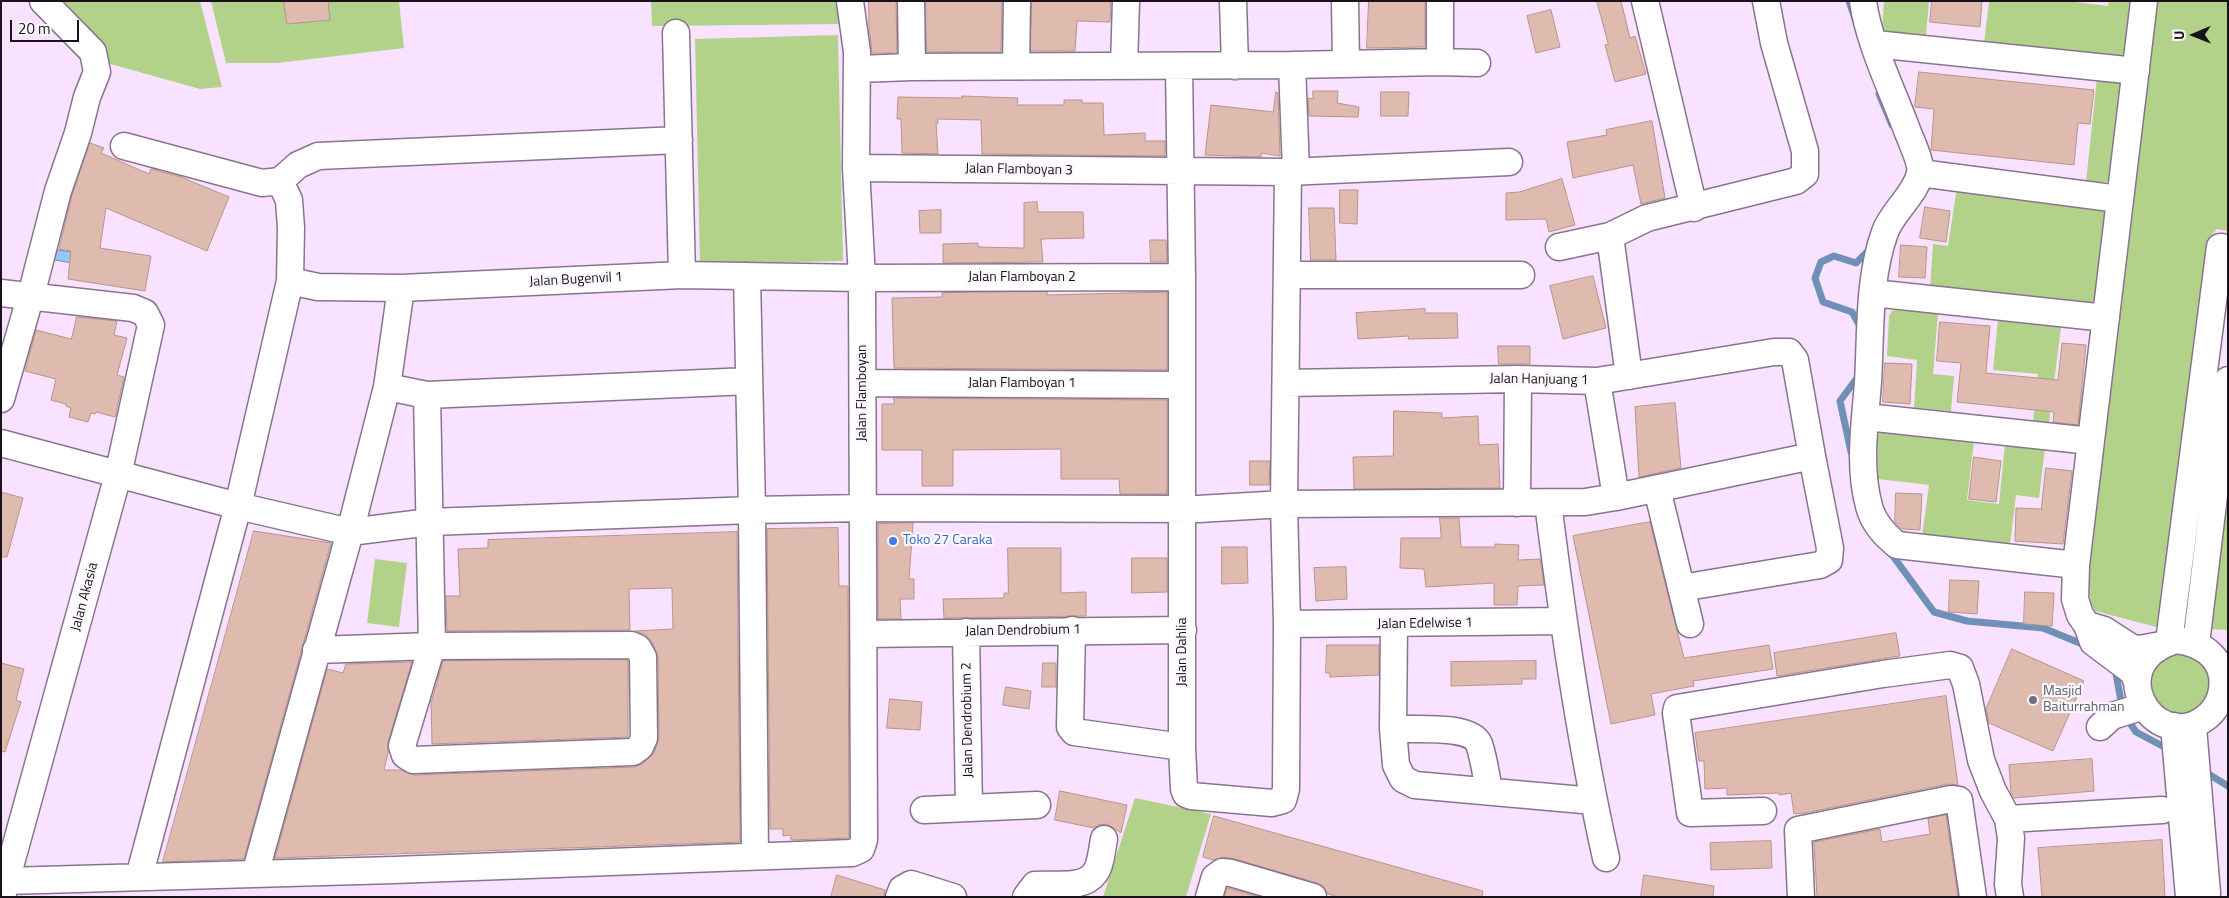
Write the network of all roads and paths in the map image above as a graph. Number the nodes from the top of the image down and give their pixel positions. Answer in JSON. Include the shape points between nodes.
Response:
{"nodes":[{"id":1,"x":43,"y":1,"type":"edge"},
{"id":2,"x":850,"y":1,"type":"edge"},
{"id":3,"x":911,"y":1,"type":"edge"},
{"id":4,"x":1017,"y":1,"type":"edge"},
{"id":5,"x":1126,"y":1,"type":"edge"},
{"id":6,"x":1233,"y":1,"type":"edge"},
{"id":7,"x":1345,"y":1,"type":"edge"},
{"id":8,"x":1440,"y":1,"type":"edge"},
{"id":9,"x":1645,"y":1,"type":"edge"},
{"id":10,"x":1766,"y":1,"type":"edge"},
{"id":11,"x":1863,"y":1,"type":"edge"},
{"id":12,"x":2144,"y":1,"type":"edge"},
{"id":13,"x":676,"y":33,"type":"dead end"},
{"id":14,"x":1875,"y":44,"type":"junction"},
{"id":15,"x":858,"y":61,"type":"junction"},
{"id":16,"x":1440,"y":62,"type":"junction"},
{"id":17,"x":1477,"y":63,"type":"dead end"},
{"id":18,"x":1346,"y":64,"type":"junction"},
{"id":19,"x":1292,"y":65,"type":"junction"},
{"id":20,"x":1016,"y":66,"type":"junction"},
{"id":21,"x":1124,"y":66,"type":"junction"},
{"id":22,"x":1179,"y":66,"type":"junction"},
{"id":23,"x":1235,"y":66,"type":"junction"},
{"id":24,"x":912,"y":67,"type":"junction"},
{"id":25,"x":2136,"y":71,"type":"junction"},
{"id":26,"x":679,"y":140,"type":"junction"},
{"id":27,"x":124,"y":146,"type":"dead end"},
{"id":28,"x":1509,"y":162,"type":"dead end"},
{"id":29,"x":856,"y":168,"type":"junction"},
{"id":30,"x":1292,"y":171,"type":"junction"},
{"id":31,"x":1182,"y":172,"type":"junction"},
{"id":32,"x":1920,"y":173,"type":"junction"},
{"id":33,"x":280,"y":181,"type":"junction"},
{"id":34,"x":2119,"y":199,"type":"junction"},
{"id":35,"x":1694,"y":208,"type":"junction"},
{"id":36,"x":1610,"y":236,"type":"junction"},
{"id":37,"x":1559,"y":247,"type":"dead end"},
{"id":38,"x":2228,"y":248,"type":"edge"},
{"id":39,"x":682,"y":275,"type":"junction"},
{"id":40,"x":1287,"y":275,"type":"junction"},
{"id":41,"x":1522,"y":275,"type":"dead end"},
{"id":42,"x":747,"y":276,"type":"junction"},
{"id":43,"x":1182,"y":277,"type":"junction"},
{"id":44,"x":862,"y":278,"type":"junction"},
{"id":45,"x":290,"y":281,"type":"junction"},
{"id":46,"x":401,"y":288,"type":"junction"},
{"id":47,"x":1,"y":293,"type":"edge"},
{"id":48,"x":1873,"y":293,"type":"junction"},
{"id":49,"x":31,"y":296,"type":"junction"},
{"id":50,"x":2106,"y":318,"type":"junction"},
{"id":51,"x":1629,"y":376,"type":"junction"},
{"id":52,"x":1518,"y":379,"type":"junction"},
{"id":53,"x":2228,"y":380,"type":"edge"},
{"id":54,"x":749,"y":381,"type":"junction"},
{"id":55,"x":1597,"y":381,"type":"junction"},
{"id":56,"x":863,"y":383,"type":"junction"},
{"id":57,"x":1286,"y":383,"type":"junction"},
{"id":58,"x":1181,"y":384,"type":"junction"},
{"id":59,"x":387,"y":387,"type":"junction"},
{"id":60,"x":427,"y":395,"type":"junction"},
{"id":61,"x":1,"y":399,"type":"edge"},
{"id":62,"x":1866,"y":417,"type":"junction"},
{"id":63,"x":2091,"y":441,"type":"junction"},
{"id":64,"x":1,"y":443,"type":"edge"},
{"id":65,"x":1812,"y":456,"type":"junction"},
{"id":66,"x":118,"y":475,"type":"junction"},
{"id":67,"x":1657,"y":489,"type":"junction"},
{"id":68,"x":1616,"y":497,"type":"junction"},
{"id":69,"x":1517,"y":503,"type":"junction"},
{"id":70,"x":1548,"y":503,"type":"junction"},
{"id":71,"x":1284,"y":504,"type":"junction"},
{"id":72,"x":238,"y":506,"type":"junction"},
{"id":73,"x":863,"y":508,"type":"junction"},
{"id":74,"x":1183,"y":508,"type":"junction"},
{"id":75,"x":752,"y":510,"type":"junction"},
{"id":76,"x":430,"y":522,"type":"junction"},
{"id":77,"x":350,"y":532,"type":"junction"},
{"id":78,"x":2076,"y":565,"type":"junction"},
{"id":79,"x":1681,"y":588,"type":"junction"},
{"id":80,"x":1563,"y":622,"type":"junction"},
{"id":81,"x":1287,"y":624,"type":"junction"},
{"id":82,"x":1394,"y":624,"type":"junction"},
{"id":83,"x":1690,"y":624,"type":"dead end"},
{"id":84,"x":2088,"y":625,"type":"junction"},
{"id":85,"x":1072,"y":630,"type":"junction"},
{"id":86,"x":1183,"y":630,"type":"junction"},
{"id":87,"x":966,"y":632,"type":"junction"},
{"id":88,"x":864,"y":634,"type":"junction"},
{"id":89,"x":2165,"y":643,"type":"junction"},
{"id":90,"x":2196,"y":644,"type":"junction"},
{"id":91,"x":432,"y":646,"type":"junction"},
{"id":92,"x":316,"y":650,"type":"junction"},
{"id":93,"x":2222,"y":660,"type":"edge"},
{"id":94,"x":2224,"y":696,"type":"edge"},
{"id":95,"x":2124,"y":709,"type":"junction"},
{"id":96,"x":1393,"y":729,"type":"junction"},
{"id":97,"x":2184,"y":737,"type":"junction"},
{"id":98,"x":1182,"y":747,"type":"junction"},
{"id":99,"x":2187,"y":773,"type":"junction"},
{"id":100,"x":1489,"y":790,"type":"junction"},
{"id":101,"x":1594,"y":801,"type":"junction"},
{"id":102,"x":1036,"y":805,"type":"dead end"},
{"id":103,"x":969,"y":808,"type":"junction"},
{"id":104,"x":924,"y":810,"type":"dead end"},
{"id":105,"x":2162,"y":810,"type":"dead end"},
{"id":106,"x":1763,"y":811,"type":"dead end"},
{"id":107,"x":2008,"y":820,"type":"junction"},
{"id":108,"x":1104,"y":839,"type":"dead end"},
{"id":109,"x":755,"y":856,"type":"junction"},
{"id":110,"x":1606,"y":858,"type":"dead end"},
{"id":111,"x":255,"y":874,"type":"junction"},
{"id":112,"x":139,"y":877,"type":"junction"},
{"id":113,"x":4,"y":889,"type":"edge"},
{"id":114,"x":899,"y":897,"type":"edge"},
{"id":115,"x":953,"y":897,"type":"edge"},
{"id":116,"x":1026,"y":897,"type":"edge"},
{"id":117,"x":1209,"y":897,"type":"edge"},
{"id":118,"x":1313,"y":897,"type":"edge"},
{"id":119,"x":1801,"y":897,"type":"edge"},
{"id":120,"x":1973,"y":897,"type":"edge"},
{"id":121,"x":2010,"y":897,"type":"edge"},
{"id":122,"x":2189,"y":897,"type":"edge"},
{"id":123,"x":2207,"y":897,"type":"edge"}],
"edges":[{"from":1,"to":49,"type":"street","via":[[93,52],[97,72],[58,191]]},
{"from":2,"to":15,"type":"street","name":"Jalan Flamboyan"},
{"from":3,"to":24,"type":"street"},
{"from":4,"to":20,"type":"street"},
{"from":5,"to":21,"type":"street"},
{"from":6,"to":23,"type":"street"},
{"from":7,"to":18,"type":"street"},
{"from":8,"to":16,"type":"street"},
{"from":9,"to":35,"type":"street"},
{"from":10,"to":35,"type":"street","via":[[1774,43],[1805,151],[1805,174],[1796,181]]},
{"from":11,"to":14,"type":"street"},
{"from":12,"to":25,"type":"street"},
{"from":13,"to":26,"type":"street"},
{"from":14,"to":25,"type":"street"},
{"from":14,"to":32,"type":"street"},
{"from":15,"to":24,"type":"street"},
{"from":15,"to":29,"type":"street","name":"Jalan Flamboyan"},
{"from":16,"to":17,"type":"street"},
{"from":16,"to":18,"type":"street"},
{"from":18,"to":19,"type":"street"},
{"from":19,"to":23,"type":"street"},
{"from":19,"to":30,"type":"street"},
{"from":20,"to":21,"type":"street"},
{"from":20,"to":24,"type":"street"},
{"from":21,"to":22,"type":"street"},
{"from":22,"to":23,"type":"street"},
{"from":22,"to":31,"type":"street","name":"Jalan Dahlia"},
{"from":25,"to":34,"type":"street"},
{"from":26,"to":33,"type":"street","via":[[318,156],[298,165]]},
{"from":26,"to":39,"type":"street"},
{"from":27,"to":33,"type":"street","via":[[262,183]]},
{"from":28,"to":30,"type":"street","name":"Jalan Flamboyan 3"},
{"from":29,"to":31,"type":"street","name":"Jalan Flamboyan 3"},
{"from":29,"to":44,"type":"street","name":"Jalan Flamboyan"},
{"from":30,"to":31,"type":"street","name":"Jalan Flamboyan 3"},
{"from":30,"to":40,"type":"street"},
{"from":31,"to":43,"type":"street","name":"Jalan Dahlia"},
{"from":32,"to":34,"type":"street"},
{"from":32,"to":48,"type":"street","via":[[1886,230],[1877,259]]},
{"from":33,"to":45,"type":"street","via":[[288,200],[291,228]]},
{"from":34,"to":50,"type":"street"},
{"from":35,"to":36,"type":"street","via":[[1647,218]]},
{"from":36,"to":37,"type":"street"},
{"from":36,"to":51,"type":"street"},
{"from":38,"to":89,"type":"street","via":[[2220,246]]},
{"from":39,"to":42,"type":"street","name":"Jalan Bugenvil 1"},
{"from":39,"to":46,"type":"street","name":"Jalan Bugenvil 1"},
{"from":40,"to":41,"type":"street"},
{"from":40,"to":57,"type":"street"},
{"from":42,"to":44,"type":"street","name":"Jalan Bugenvil 1"},
{"from":42,"to":54,"type":"street"},
{"from":43,"to":44,"type":"street","name":"Jalan Flamboyan 2"},
{"from":43,"to":58,"type":"street","name":"Jalan Dahlia"},
{"from":44,"to":56,"type":"street","name":"Jalan Flamboyan"},
{"from":45,"to":46,"type":"street","name":"Jalan Bugenvil 1","via":[[318,287]]},
{"from":45,"to":72,"type":"street"},
{"from":46,"to":59,"type":"street"},
{"from":47,"to":49,"type":"street"},
{"from":48,"to":50,"type":"street"},
{"from":48,"to":62,"type":"street"},
{"from":49,"to":61,"type":"street"},
{"from":49,"to":66,"type":"street","name":"Jalan Akasia","via":[[145,312],[150,325]]},
{"from":50,"to":63,"type":"street"},
{"from":51,"to":55,"type":"street","name":"Jalan Hanjuang 1"},
{"from":51,"to":65,"type":"street","name":"Jalan Hanjuang 1","via":[[1789,352],[1795,360]]},
{"from":52,"to":55,"type":"street","name":"Jalan Hanjuang 1"},
{"from":52,"to":57,"type":"street","name":"Jalan Hanjuang 1"},
{"from":52,"to":69,"type":"street"},
{"from":53,"to":90,"type":"street"},
{"from":54,"to":60,"type":"street"},
{"from":54,"to":75,"type":"street"},
{"from":55,"to":68,"type":"street"},
{"from":56,"to":58,"type":"street","name":"Jalan Flamboyan 1"},
{"from":56,"to":73,"type":"street","name":"Jalan Flamboyan"},
{"from":57,"to":71,"type":"street"},
{"from":58,"to":74,"type":"street","name":"Jalan Dahlia"},
{"from":59,"to":60,"type":"street"},
{"from":59,"to":77,"type":"street"},
{"from":60,"to":76,"type":"street"},
{"from":62,"to":63,"type":"street"},
{"from":62,"to":78,"type":"street","via":[[1863,482],[1869,509],[1882,533],[1897,545]]},
{"from":63,"to":78,"type":"street"},
{"from":64,"to":66,"type":"street"},
{"from":65,"to":67,"type":"street"},
{"from":65,"to":79,"type":"street","via":[[1830,548],[1829,560],[1820,565]]},
{"from":66,"to":72,"type":"street"},
{"from":66,"to":113,"type":"street","name":"Jalan Akasia"},
{"from":67,"to":68,"type":"street"},
{"from":67,"to":79,"type":"street"},
{"from":68,"to":70,"type":"street"},
{"from":69,"to":70,"type":"street"},
{"from":69,"to":71,"type":"street"},
{"from":70,"to":80,"type":"street"},
{"from":71,"to":74,"type":"street"},
{"from":71,"to":81,"type":"street"},
{"from":72,"to":77,"type":"street"},
{"from":72,"to":112,"type":"street"},
{"from":73,"to":74,"type":"street"},
{"from":73,"to":75,"type":"street"},
{"from":73,"to":88,"type":"street","name":"Jalan Flamboyan"},
{"from":74,"to":86,"type":"street","name":"Jalan Dahlia"},
{"from":75,"to":76,"type":"street"},
{"from":75,"to":109,"type":"street"},
{"from":76,"to":77,"type":"street"},
{"from":76,"to":91,"type":"street"},
{"from":77,"to":92,"type":"street"},
{"from":78,"to":84,"type":"street","via":[[2075,599],[2080,615]]},
{"from":79,"to":83,"type":"street"},
{"from":80,"to":82,"type":"street","name":"Jalan Edelwise 1"},
{"from":80,"to":101,"type":"street"},
{"from":81,"to":82,"type":"street","name":"Jalan Edelwise 1"},
{"from":81,"to":98,"type":"street","name":"Jalan Dahlia","via":[[1286,789],[1283,800],[1272,802],[1186,794]]},
{"from":82,"to":96,"type":"street"},
{"from":84,"to":89,"type":"street","via":[[2104,630],[2132,648]]},
{"from":84,"to":95,"type":"street","via":[[2094,642],[2133,672]]},
{"from":85,"to":86,"type":"street","name":"Jalan Dendrobium 1"},
{"from":85,"to":87,"type":"street","name":"Jalan Dendrobium 1"},
{"from":85,"to":98,"type":"street","via":[[1070,727],[1074,732]]},
{"from":86,"to":98,"type":"street","name":"Jalan Dahlia"},
{"from":87,"to":88,"type":"street","name":"Jalan Dendrobium 1"},
{"from":87,"to":103,"type":"street","name":"Jalan Dendrobium 2"},
{"from":88,"to":109,"type":"street","name":"Jalan Flamboyan","via":[[864,840],[861,849],[852,853]]},
{"from":89,"to":90,"type":"street","via":[[2176,640]]},
{"from":89,"to":95,"type":"street","via":[[2148,654]]},
{"from":90,"to":93,"type":"street"},
{"from":91,"to":91,"type":"street","via":[[631,645],[638,648],[643,657],[644,738],[640,747],[633,752],[413,760],[405,755],[402,746]]},
{"from":91,"to":92,"type":"street"},
{"from":92,"to":111,"type":"street"},
{"from":93,"to":94,"type":"street"},
{"from":94,"to":97,"type":"street","via":[[2211,714]]},
{"from":95,"to":97,"type":"street","via":[[2147,711]]},
{"from":96,"to":100,"type":"street","via":[[1470,734],[1478,742]]},
{"from":96,"to":100,"type":"street","via":[[1396,765],[1403,779],[1415,785]]},
{"from":97,"to":99,"type":"street"},
{"from":99,"to":122,"type":"street"},
{"from":99,"to":123,"type":"street"},
{"from":100,"to":101,"type":"street"},
{"from":101,"to":110,"type":"street"},
{"from":102,"to":103,"type":"street"},
{"from":103,"to":104,"type":"street"},
{"from":105,"to":107,"type":"street"},
{"from":106,"to":107,"type":"street","via":[[1690,813],[1677,708],[1873,675],[1950,666],[1960,668],[1981,760]]},
{"from":107,"to":121,"type":"street","via":[[2011,838]]},
{"from":108,"to":116,"type":"street","via":[[1096,872],[1089,879],[1080,884],[1035,885]]},
{"from":109,"to":111,"type":"street"},
{"from":111,"to":112,"type":"street"},
{"from":112,"to":113,"type":"street"},
{"from":114,"to":115,"type":"street","via":[[902,889],[912,884]]},
{"from":117,"to":118,"type":"street","via":[[1215,877],[1222,872]]},
{"from":119,"to":120,"type":"street","via":[[1798,830],[1951,799],[1959,800]]}]}
